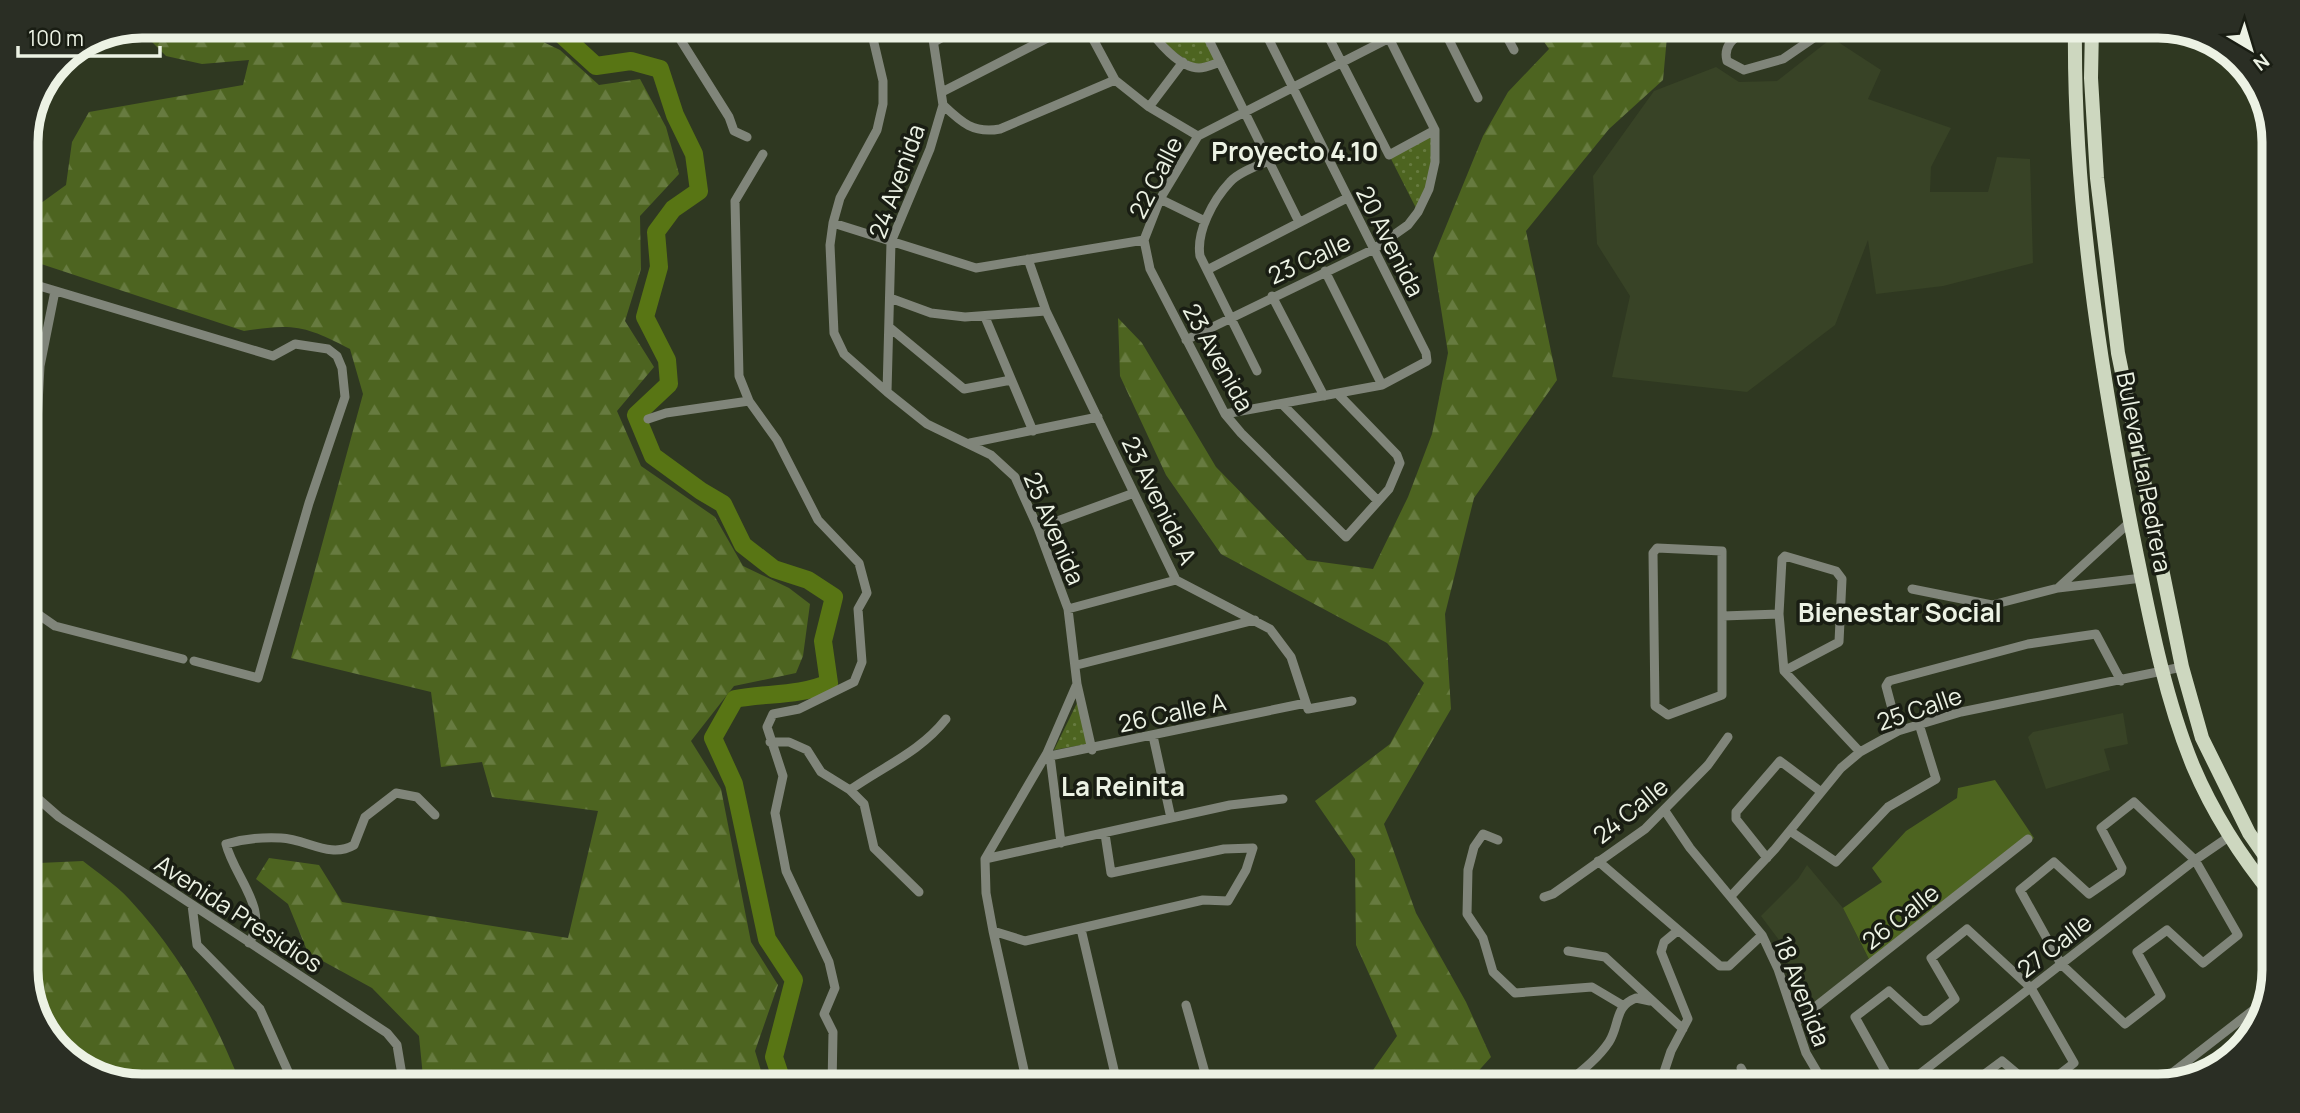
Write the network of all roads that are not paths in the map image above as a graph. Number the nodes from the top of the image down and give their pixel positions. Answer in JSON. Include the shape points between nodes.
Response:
{"nodes":[{"id":1,"x":680,"y":39,"type":"edge"},
{"id":2,"x":873,"y":39,"type":"edge"},
{"id":3,"x":933,"y":39,"type":"edge"},
{"id":4,"x":939,"y":39,"type":"edge"},
{"id":5,"x":1046,"y":39,"type":"edge"},
{"id":6,"x":1093,"y":39,"type":"edge"},
{"id":7,"x":1155,"y":39,"type":"edge"},
{"id":8,"x":1208,"y":39,"type":"edge"},
{"id":9,"x":1268,"y":39,"type":"edge"},
{"id":10,"x":1330,"y":39,"type":"edge"},
{"id":11,"x":1387,"y":39,"type":"edge"},
{"id":12,"x":1390,"y":39,"type":"edge"},
{"id":13,"x":1448,"y":39,"type":"edge"},
{"id":14,"x":1508,"y":39,"type":"edge"},
{"id":15,"x":1734,"y":39,"type":"edge"},
{"id":16,"x":1812,"y":39,"type":"edge"},
{"id":17,"x":2075,"y":39,"type":"edge"},
{"id":18,"x":2092,"y":39,"type":"edge"},
{"id":19,"x":934,"y":42,"type":"junction"},
{"id":20,"x":1514,"y":50,"type":"dead end"},
{"id":21,"x":1182,"y":62,"type":"junction"},
{"id":22,"x":1220,"y":62,"type":"junction"},
{"id":23,"x":1342,"y":64,"type":"junction"},
{"id":24,"x":1115,"y":80,"type":"junction"},
{"id":25,"x":1293,"y":90,"type":"junction"},
{"id":26,"x":942,"y":92,"type":"junction"},
{"id":27,"x":1478,"y":98,"type":"dead end"},
{"id":28,"x":943,"y":105,"type":"junction"},
{"id":29,"x":1149,"y":107,"type":"junction"},
{"id":30,"x":1245,"y":113,"type":"junction"},
{"id":31,"x":1435,"y":130,"type":"junction"},
{"id":32,"x":1198,"y":136,"type":"junction"},
{"id":33,"x":747,"y":137,"type":"dead end"},
{"id":34,"x":763,"y":154,"type":"dead end"},
{"id":35,"x":1269,"y":161,"type":"junction"},
{"id":36,"x":1347,"y":198,"type":"junction"},
{"id":37,"x":1160,"y":199,"type":"junction"},
{"id":38,"x":1205,"y":221,"type":"junction"},
{"id":39,"x":1299,"y":222,"type":"junction"},
{"id":40,"x":833,"y":223,"type":"junction"},
{"id":41,"x":1144,"y":240,"type":"junction"},
{"id":42,"x":891,"y":242,"type":"junction"},
{"id":43,"x":1374,"y":248,"type":"junction"},
{"id":44,"x":1028,"y":259,"type":"junction"},
{"id":45,"x":1207,"y":270,"type":"junction"},
{"id":46,"x":1325,"y":271,"type":"junction"},
{"id":47,"x":39,"y":286,"type":"edge"},
{"id":48,"x":55,"y":291,"type":"junction"},
{"id":49,"x":1272,"y":296,"type":"junction"},
{"id":50,"x":890,"y":298,"type":"junction"},
{"id":51,"x":1046,"y":312,"type":"junction"},
{"id":52,"x":985,"y":317,"type":"junction"},
{"id":53,"x":1229,"y":318,"type":"junction"},
{"id":54,"x":889,"y":327,"type":"junction"},
{"id":55,"x":1186,"y":340,"type":"junction"},
{"id":56,"x":1257,"y":371,"type":"dead end"},
{"id":57,"x":1011,"y":380,"type":"junction"},
{"id":58,"x":39,"y":385,"type":"edge"},
{"id":59,"x":1382,"y":385,"type":"junction"},
{"id":60,"x":887,"y":392,"type":"junction"},
{"id":61,"x":1338,"y":394,"type":"junction"},
{"id":62,"x":1324,"y":396,"type":"junction"},
{"id":63,"x":749,"y":401,"type":"junction"},
{"id":64,"x":1282,"y":404,"type":"junction"},
{"id":65,"x":1225,"y":414,"type":"junction"},
{"id":66,"x":1098,"y":417,"type":"junction"},
{"id":67,"x":648,"y":419,"type":"dead end"},
{"id":68,"x":1033,"y":431,"type":"junction"},
{"id":69,"x":970,"y":443,"type":"junction"},
{"id":70,"x":1134,"y":493,"type":"junction"},
{"id":71,"x":1378,"y":501,"type":"junction"},
{"id":72,"x":2131,"y":521,"type":"junction"},
{"id":73,"x":1038,"y":528,"type":"junction"},
{"id":74,"x":2142,"y":578,"type":"junction"},
{"id":75,"x":1176,"y":580,"type":"junction"},
{"id":76,"x":2059,"y":588,"type":"junction"},
{"id":77,"x":1912,"y":589,"type":"dead end"},
{"id":78,"x":1069,"y":609,"type":"junction"},
{"id":79,"x":1779,"y":614,"type":"junction"},
{"id":80,"x":39,"y":615,"type":"edge"},
{"id":81,"x":1723,"y":616,"type":"junction"},
{"id":82,"x":1255,"y":620,"type":"junction"},
{"id":83,"x":1077,"y":665,"type":"junction"},
{"id":84,"x":2182,"y":667,"type":"junction"},
{"id":85,"x":1784,"y":671,"type":"junction"},
{"id":86,"x":2164,"y":672,"type":"junction"},
{"id":87,"x":2121,"y":681,"type":"junction"},
{"id":88,"x":1077,"y":684,"type":"junction"},
{"id":89,"x":1352,"y":701,"type":"dead end"},
{"id":90,"x":1307,"y":706,"type":"junction"},
{"id":91,"x":946,"y":719,"type":"dead end"},
{"id":92,"x":1919,"y":724,"type":"junction"},
{"id":93,"x":1898,"y":731,"type":"junction"},
{"id":94,"x":1153,"y":736,"type":"junction"},
{"id":95,"x":1728,"y":737,"type":"dead end"},
{"id":96,"x":770,"y":742,"type":"junction"},
{"id":97,"x":1092,"y":750,"type":"junction"},
{"id":98,"x":1860,"y":752,"type":"junction"},
{"id":99,"x":1048,"y":755,"type":"junction"},
{"id":100,"x":850,"y":790,"type":"junction"},
{"id":101,"x":1820,"y":791,"type":"junction"},
{"id":102,"x":1283,"y":799,"type":"dead end"},
{"id":103,"x":39,"y":800,"type":"edge"},
{"id":104,"x":1665,"y":811,"type":"junction"},
{"id":105,"x":435,"y":815,"type":"dead end"},
{"id":106,"x":1171,"y":818,"type":"junction"},
{"id":107,"x":1790,"y":831,"type":"junction"},
{"id":108,"x":1105,"y":834,"type":"junction"},
{"id":109,"x":2230,"y":836,"type":"junction"},
{"id":110,"x":2028,"y":839,"type":"dead end"},
{"id":111,"x":1499,"y":840,"type":"dead end"},
{"id":112,"x":1061,"y":843,"type":"junction"},
{"id":113,"x":2262,"y":852,"type":"edge"},
{"id":114,"x":1768,"y":858,"type":"junction"},
{"id":115,"x":985,"y":859,"type":"junction"},
{"id":116,"x":2195,"y":860,"type":"junction"},
{"id":117,"x":1598,"y":861,"type":"junction"},
{"id":118,"x":2262,"y":880,"type":"edge"},
{"id":119,"x":919,"y":892,"type":"dead end"},
{"id":120,"x":1731,"y":896,"type":"junction"},
{"id":121,"x":1544,"y":897,"type":"dead end"},
{"id":122,"x":192,"y":905,"type":"junction"},
{"id":123,"x":1081,"y":929,"type":"junction"},
{"id":124,"x":993,"y":931,"type":"junction"},
{"id":125,"x":1676,"y":932,"type":"junction"},
{"id":126,"x":1762,"y":935,"type":"junction"},
{"id":127,"x":249,"y":943,"type":"junction"},
{"id":128,"x":1568,"y":951,"type":"dead end"},
{"id":129,"x":2061,"y":964,"type":"junction"},
{"id":130,"x":2031,"y":988,"type":"junction"},
{"id":131,"x":1651,"y":1002,"type":"junction"},
{"id":132,"x":1186,"y":1005,"type":"dead end"},
{"id":133,"x":1624,"y":1006,"type":"junction"},
{"id":134,"x":2253,"y":1011,"type":"edge"},
{"id":135,"x":1796,"y":1022,"type":"junction"},
{"id":136,"x":1683,"y":1029,"type":"junction"},
{"id":137,"x":1741,"y":1068,"type":"dead end"},
{"id":138,"x":2174,"y":1073,"type":"edge"},
{"id":139,"x":289,"y":1074,"type":"edge"},
{"id":140,"x":402,"y":1074,"type":"edge"},
{"id":141,"x":832,"y":1074,"type":"edge"},
{"id":142,"x":1025,"y":1074,"type":"edge"},
{"id":143,"x":1115,"y":1074,"type":"edge"},
{"id":144,"x":1205,"y":1074,"type":"edge"},
{"id":145,"x":1578,"y":1074,"type":"edge"},
{"id":146,"x":1664,"y":1074,"type":"edge"},
{"id":147,"x":1744,"y":1074,"type":"edge"},
{"id":148,"x":1818,"y":1074,"type":"edge"},
{"id":149,"x":1887,"y":1074,"type":"edge"},
{"id":150,"x":1920,"y":1074,"type":"edge"},
{"id":151,"x":1986,"y":1074,"type":"edge"},
{"id":152,"x":2018,"y":1074,"type":"edge"},
{"id":153,"x":2060,"y":1074,"type":"edge"}],
"edges":[{"from":1,"to":33,"type":"street","via":[[734,131]]},
{"from":2,"to":40,"type":"street","name":"25 Avenida","via":[[883,80],[883,104],[877,130],[840,198]]},
{"from":3,"to":19,"type":"street","name":"24 Avenida"},
{"from":4,"to":19,"type":"street"},
{"from":5,"to":26,"type":"street"},
{"from":6,"to":24,"type":"street"},
{"from":7,"to":21,"type":"street"},
{"from":8,"to":22,"type":"street"},
{"from":9,"to":25,"type":"street","name":"20 Avenida"},
{"from":10,"to":23,"type":"street"},
{"from":11,"to":23,"type":"street","name":"22 Calle"},
{"from":12,"to":31,"type":"street"},
{"from":13,"to":27,"type":"street"},
{"from":14,"to":20,"type":"street"},
{"from":15,"to":16,"type":"street","via":[[1727,44],[1727,61],[1735,67],[1756,69],[1783,60]]},
{"from":17,"to":72,"type":"main road","name":"Bulevar La Pedrera","via":[[2074,79],[2099,350]]},
{"from":18,"to":84,"type":"main road","name":"Bulevar La Pedrera","via":[[2097,178],[2118,353]]},
{"from":19,"to":26,"type":"street","name":"24 Avenida"},
{"from":21,"to":22,"type":"street","via":[[1198,68]]},
{"from":21,"to":29,"type":"street"},
{"from":22,"to":30,"type":"street"},
{"from":23,"to":25,"type":"street","name":"22 Calle"},
{"from":23,"to":31,"type":"street","via":[[1389,155]]},
{"from":24,"to":28,"type":"street","via":[[986,132],[964,125]]},
{"from":24,"to":29,"type":"street"},
{"from":25,"to":30,"type":"street","name":"22 Calle"},
{"from":25,"to":36,"type":"street","name":"20 Avenida"},
{"from":26,"to":28,"type":"street","name":"24 Avenida"},
{"from":28,"to":42,"type":"street","name":"24 Avenida"},
{"from":29,"to":32,"type":"street"},
{"from":30,"to":32,"type":"street","name":"22 Calle"},
{"from":30,"to":35,"type":"street"},
{"from":31,"to":43,"type":"street","name":"23 Calle","via":[[1430,189],[1408,225]]},
{"from":32,"to":37,"type":"street","name":"22 Calle"},
{"from":34,"to":63,"type":"street","via":[[735,201],[739,376]]},
{"from":35,"to":38,"type":"street","via":[[1231,181]]},
{"from":35,"to":39,"type":"street"},
{"from":36,"to":39,"type":"street"},
{"from":36,"to":43,"type":"street","name":"20 Avenida"},
{"from":37,"to":38,"type":"street"},
{"from":37,"to":41,"type":"street","name":"22 Calle"},
{"from":38,"to":45,"type":"street","via":[[1197,242]]},
{"from":39,"to":45,"type":"street"},
{"from":40,"to":42,"type":"street","name":"22 Calle"},
{"from":40,"to":60,"type":"street","name":"25 Avenida","via":[[834,333],[844,354]]},
{"from":41,"to":44,"type":"street","name":"22 Calle"},
{"from":41,"to":55,"type":"street","name":"23 Avenida","via":[[1150,270]]},
{"from":42,"to":44,"type":"street","name":"22 Calle","via":[[976,268]]},
{"from":42,"to":50,"type":"street","name":"24 Avenida"},
{"from":43,"to":46,"type":"street","name":"23 Calle"},
{"from":43,"to":59,"type":"street","name":"20 Avenida","via":[[1427,361]]},
{"from":44,"to":51,"type":"street","name":"23 Avenida A"},
{"from":45,"to":53,"type":"street"},
{"from":46,"to":49,"type":"street","name":"23 Calle"},
{"from":46,"to":59,"type":"street"},
{"from":47,"to":48,"type":"street"},
{"from":48,"to":58,"type":"street"},
{"from":48,"to":80,"type":"street","via":[[273,356],[295,344],[328,349],[342,368],[345,397],[258,678],[55,626]]},
{"from":49,"to":53,"type":"street","name":"23 Calle"},
{"from":49,"to":62,"type":"street"},
{"from":50,"to":52,"type":"street","via":[[931,313]]},
{"from":50,"to":54,"type":"street","name":"24 Avenida"},
{"from":51,"to":52,"type":"street"},
{"from":51,"to":66,"type":"street","name":"23 Avenida A"},
{"from":52,"to":57,"type":"street"},
{"from":53,"to":55,"type":"street","name":"23 Calle"},
{"from":53,"to":56,"type":"street"},
{"from":54,"to":57,"type":"street","via":[[964,389]]},
{"from":54,"to":60,"type":"street","name":"24 Avenida"},
{"from":55,"to":65,"type":"street","name":"23 Avenida"},
{"from":57,"to":68,"type":"street"},
{"from":59,"to":61,"type":"street"},
{"from":60,"to":69,"type":"street","name":"25 Avenida","via":[[927,424]]},
{"from":61,"to":62,"type":"street"},
{"from":61,"to":71,"type":"street","via":[[1399,460],[1389,489]]},
{"from":62,"to":64,"type":"street"},
{"from":63,"to":67,"type":"street"},
{"from":63,"to":96,"type":"street","via":[[777,440],[818,520],[859,563],[867,593],[858,609],[862,662],[854,682],[799,709],[773,714],[767,727]]},
{"from":64,"to":65,"type":"street"},
{"from":64,"to":71,"type":"street"},
{"from":65,"to":71,"type":"street","name":"23 Avenida","via":[[1346,537]]},
{"from":66,"to":68,"type":"street"},
{"from":66,"to":70,"type":"street","name":"23 Avenida A"},
{"from":68,"to":69,"type":"street"},
{"from":69,"to":73,"type":"street","name":"25 Avenida","via":[[1007,467]]},
{"from":70,"to":73,"type":"street"},
{"from":70,"to":75,"type":"street","name":"23 Avenida A"},
{"from":72,"to":74,"type":"main road","name":"Bulevar La Pedrera"},
{"from":72,"to":76,"type":"street"},
{"from":73,"to":78,"type":"street","name":"25 Avenida"},
{"from":74,"to":76,"type":"street"},
{"from":74,"to":86,"type":"main road","name":"Bulevar La Pedrera"},
{"from":75,"to":78,"type":"street"},
{"from":75,"to":82,"type":"street","name":"23 Avenida A"},
{"from":76,"to":77,"type":"street","via":[[1992,604]]},
{"from":78,"to":83,"type":"street","name":"25 Avenida"},
{"from":79,"to":81,"type":"street"},
{"from":79,"to":85,"type":"street"},
{"from":79,"to":85,"type":"street","via":[[1785,556],[1836,571],[1842,579],[1840,639],[1830,649]]},
{"from":81,"to":81,"type":"street","via":[[1722,695],[1668,715],[1655,706],[1653,553],[1657,548],[1722,551]]},
{"from":82,"to":83,"type":"street"},
{"from":82,"to":90,"type":"street","name":"23 Avenida A","via":[[1281,640]]},
{"from":83,"to":88,"type":"street","name":"25 Avenida"},
{"from":84,"to":86,"type":"street","name":"25 Calle"},
{"from":84,"to":113,"type":"main road","name":"Bulevar La Pedrera","via":[[2202,738]]},
{"from":85,"to":98,"type":"street"},
{"from":86,"to":87,"type":"street","name":"25 Calle"},
{"from":86,"to":109,"type":"main road","name":"Bulevar La Pedrera","via":[[2194,767]]},
{"from":87,"to":92,"type":"street","name":"25 Calle"},
{"from":87,"to":93,"type":"street","via":[[2095,634],[2028,644],[1889,681],[1886,686]]},
{"from":88,"to":97,"type":"street","name":"25 Avenida"},
{"from":88,"to":99,"type":"street","name":"25 Avenida"},
{"from":89,"to":90,"type":"street","name":"26 Calle A"},
{"from":90,"to":94,"type":"street","name":"26 Calle A"},
{"from":91,"to":100,"type":"street","via":[[915,751]]},
{"from":92,"to":93,"type":"street","name":"25 Calle"},
{"from":92,"to":107,"type":"street","via":[[1936,779],[1888,807],[1836,862]]},
{"from":93,"to":98,"type":"street","name":"25 Calle"},
{"from":94,"to":97,"type":"street","name":"26 Calle A"},
{"from":94,"to":106,"type":"street"},
{"from":95,"to":104,"type":"street","name":"24 Calle"},
{"from":96,"to":100,"type":"street","via":[[789,742],[807,750],[821,772]]},
{"from":96,"to":141,"type":"street","via":[[783,776],[775,813],[786,871],[829,962],[835,988],[824,1014],[833,1032]]},
{"from":97,"to":99,"type":"street","name":"26 Calle A"},
{"from":98,"to":101,"type":"street","name":"25 Calle"},
{"from":99,"to":112,"type":"street"},
{"from":99,"to":115,"type":"street","name":"25 Avenida"},
{"from":100,"to":119,"type":"street","via":[[864,804],[874,848]]},
{"from":101,"to":107,"type":"street","name":"25 Calle"},
{"from":101,"to":114,"type":"street","via":[[1780,761],[1736,812],[1736,819]]},
{"from":102,"to":106,"type":"street"},
{"from":103,"to":122,"type":"street","name":"Avenida Presidios"},
{"from":104,"to":117,"type":"street","name":"24 Calle"},
{"from":104,"to":120,"type":"street","name":"18 Avenida"},
{"from":105,"to":127,"type":"street","via":[[418,797],[396,793],[365,817],[354,845],[343,852],[281,838],[226,844],[258,916],[257,932]]},
{"from":106,"to":108,"type":"street"},
{"from":107,"to":114,"type":"street","name":"25 Calle"},
{"from":108,"to":112,"type":"street"},
{"from":108,"to":123,"type":"street","via":[[1111,873],[1224,849],[1253,848],[1228,901],[1203,901]]},
{"from":109,"to":116,"type":"street","name":"27 Calle"},
{"from":109,"to":118,"type":"main road","name":"Bulevar La Pedrera"},
{"from":110,"to":135,"type":"street","name":"26 Calle"},
{"from":111,"to":133,"type":"street","via":[[1483,834],[1468,870],[1467,914],[1483,938],[1493,972],[1515,993],[1592,987]]},
{"from":112,"to":115,"type":"street"},
{"from":114,"to":120,"type":"street","name":"25 Calle"},
{"from":115,"to":124,"type":"street"},
{"from":116,"to":129,"type":"street","name":"27 Calle"},
{"from":116,"to":129,"type":"street","via":[[2133,802],[2101,828],[2122,870],[2089,894],[2054,862],[2020,890]]},
{"from":116,"to":129,"type":"street","via":[[2238,935],[2203,963],[2167,930],[2137,952],[2161,996],[2124,1024]]},
{"from":117,"to":121,"type":"street","name":"24 Calle"},
{"from":117,"to":125,"type":"street"},
{"from":120,"to":126,"type":"street","name":"18 Avenida"},
{"from":122,"to":127,"type":"street","name":"Avenida Presidios"},
{"from":122,"to":139,"type":"street","via":[[197,945],[260,1009]]},
{"from":123,"to":124,"type":"street","via":[[1025,941]]},
{"from":123,"to":143,"type":"street"},
{"from":124,"to":142,"type":"street"},
{"from":125,"to":126,"type":"street","via":[[1725,967]]},
{"from":125,"to":136,"type":"street","via":[[1664,942],[1661,952],[1687,1016]]},
{"from":126,"to":135,"type":"street","name":"18 Avenida"},
{"from":127,"to":140,"type":"street","name":"Avenida Presidios","via":[[387,1033],[397,1045]]},
{"from":128,"to":131,"type":"street","via":[[1605,957],[1644,990]]},
{"from":129,"to":130,"type":"street","name":"27 Calle"},
{"from":130,"to":149,"type":"street","via":[[1968,929],[1931,958],[1955,996],[1929,1020],[1922,1021],[1889,990],[1854,1017]]},
{"from":130,"to":150,"type":"street","name":"27 Calle"},
{"from":130,"to":153,"type":"street","via":[[2074,1063]]},
{"from":131,"to":133,"type":"street","via":[[1636,998]]},
{"from":131,"to":136,"type":"street"},
{"from":132,"to":144,"type":"street"},
{"from":133,"to":145,"type":"street","via":[[1599,1056]]},
{"from":134,"to":138,"type":"street"},
{"from":135,"to":148,"type":"street","name":"18 Avenida","via":[[1805,1053]]},
{"from":136,"to":146,"type":"street"},
{"from":137,"to":147,"type":"street"},
{"from":151,"to":152,"type":"street","via":[[2002,1061]]}]}
